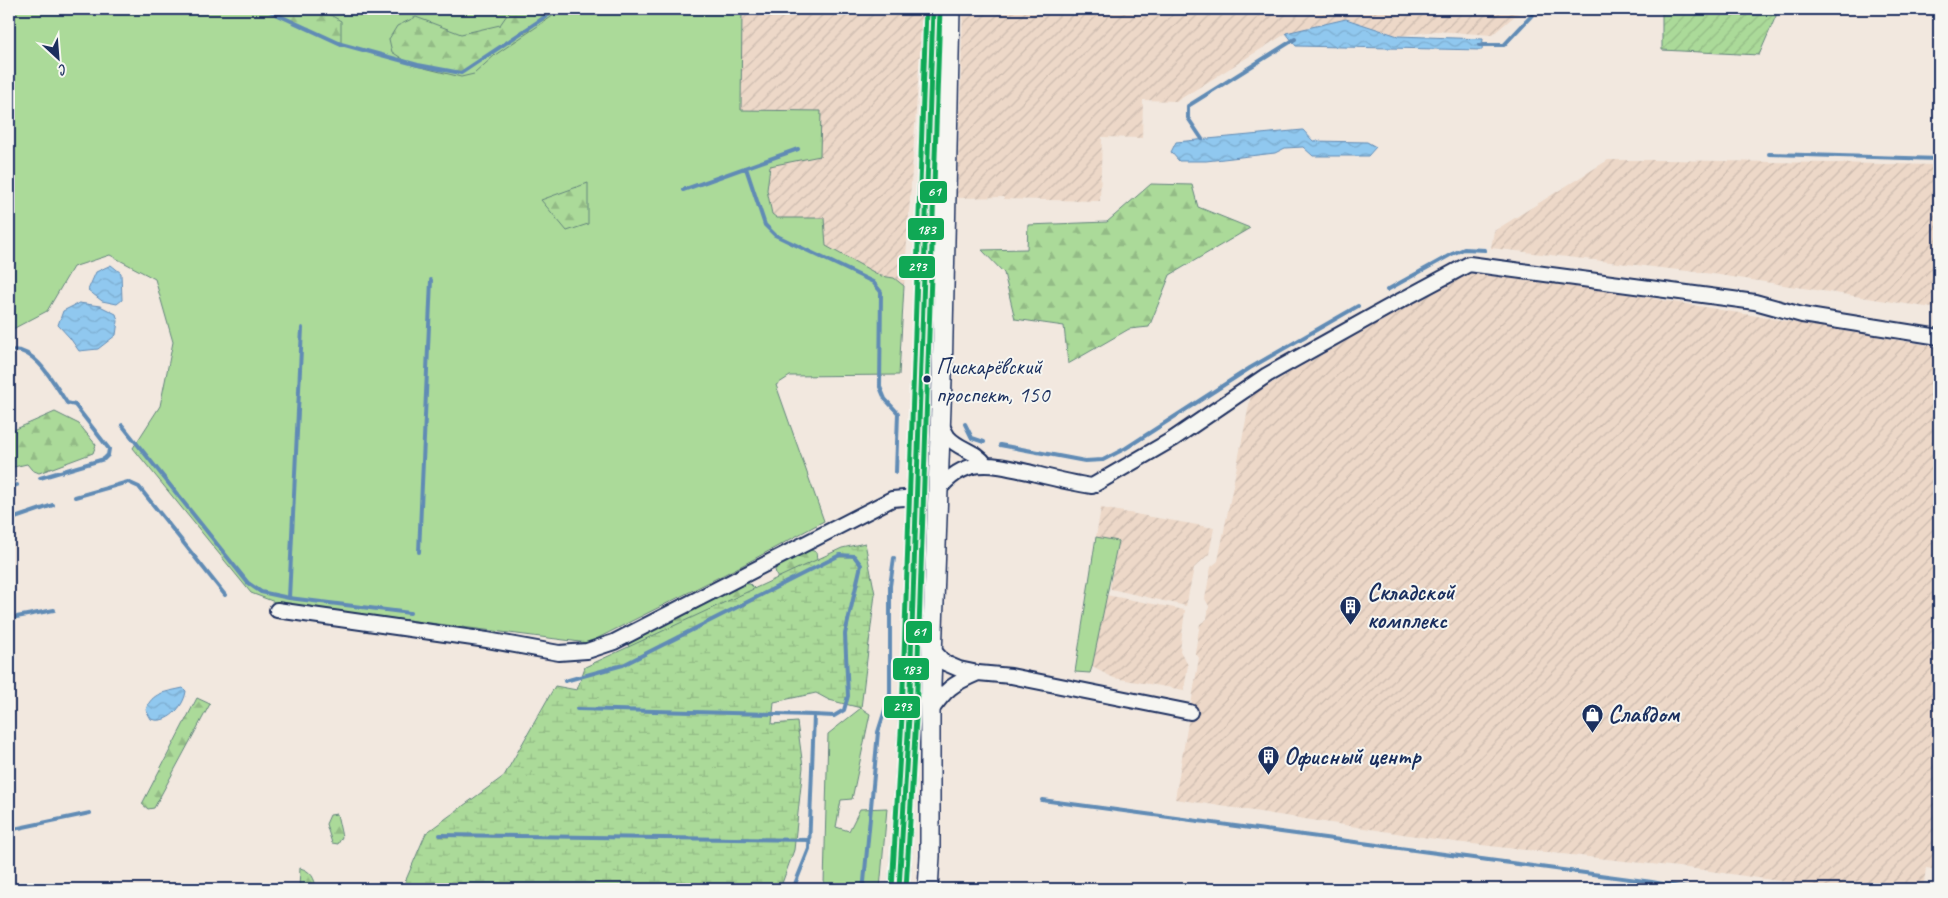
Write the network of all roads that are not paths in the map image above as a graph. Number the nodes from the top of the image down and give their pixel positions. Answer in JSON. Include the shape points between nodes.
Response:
{"nodes":[{"id":1,"x":933,"y":9,"type":"edge"},
{"id":2,"x":950,"y":9,"type":"edge"},
{"id":3,"x":1939,"y":337,"type":"edge"},
{"id":4,"x":940,"y":423,"type":"junction"},
{"id":5,"x":986,"y":464,"type":"junction"},
{"id":6,"x":938,"y":491,"type":"junction"},
{"id":7,"x":918,"y":497,"type":"junction"},
{"id":8,"x":277,"y":610,"type":"dead end"},
{"id":9,"x":932,"y":649,"type":"junction"},
{"id":10,"x":978,"y":673,"type":"junction"},
{"id":11,"x":930,"y":712,"type":"junction"},
{"id":12,"x":1190,"y":712,"type":"dead end"},
{"id":13,"x":930,"y":856,"type":"junction"},
{"id":14,"x":898,"y":884,"type":"edge"},
{"id":15,"x":928,"y":889,"type":"edge"},
{"id":16,"x":940,"y":889,"type":"edge"}],
"edges":[{"from":1,"to":7,"type":"main road"},
{"from":2,"to":4,"type":"main road"},
{"from":3,"to":5,"type":"street","via":[[1802,315],[1755,302],[1469,264],[1267,375],[1173,440],[1092,486]]},
{"from":4,"to":5,"type":"street","via":[[949,438],[981,456]]},
{"from":4,"to":6,"type":"main road"},
{"from":5,"to":6,"type":"street","via":[[958,472]]},
{"from":6,"to":9,"type":"main road"},
{"from":7,"to":8,"type":"street","via":[[892,499],[614,642],[587,651],[559,653]]},
{"from":7,"to":14,"type":"main road"},
{"from":9,"to":10,"type":"street","via":[[945,663]]},
{"from":9,"to":11,"type":"main road"},
{"from":10,"to":11,"type":"street","via":[[956,682],[942,694]]},
{"from":10,"to":12,"type":"street","via":[[1011,676]]},
{"from":11,"to":13,"type":"main road"},
{"from":13,"to":15,"type":"main road"},
{"from":13,"to":16,"type":"main road"}]}
